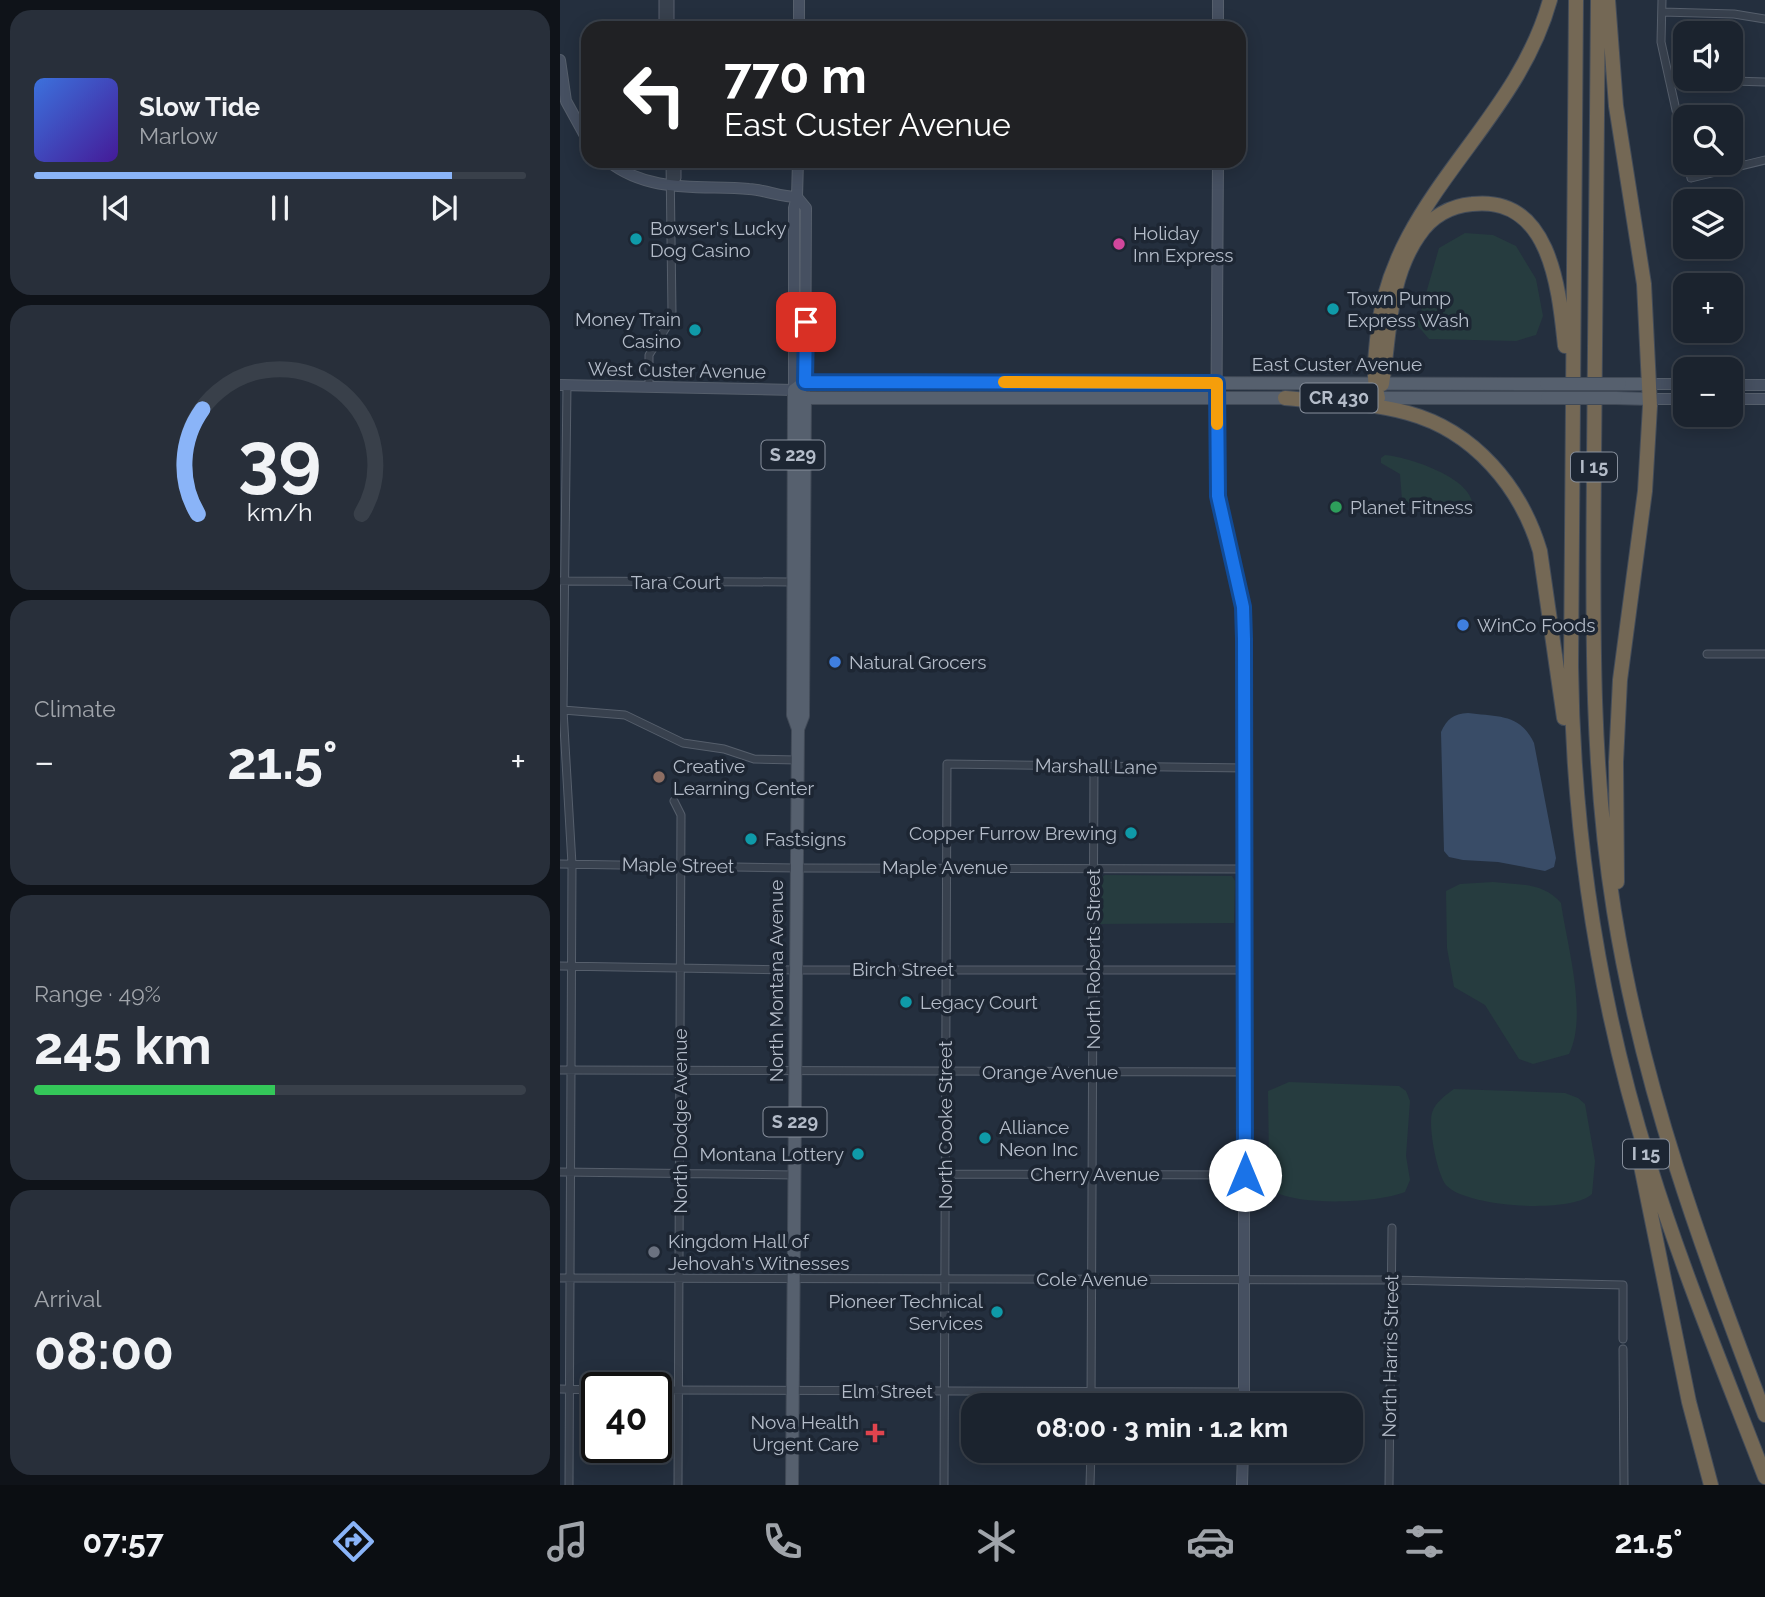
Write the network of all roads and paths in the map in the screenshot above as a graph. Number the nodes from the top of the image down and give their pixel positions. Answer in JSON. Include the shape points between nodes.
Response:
{"nodes":[{"id":1,"x":663,"y":0,"type":"edge"},
{"id":2,"x":670,"y":0,"type":"edge"},
{"id":3,"x":799,"y":0,"type":"edge"},
{"id":4,"x":1218,"y":0,"type":"edge"},
{"id":5,"x":1550,"y":0,"type":"edge"},
{"id":6,"x":1576,"y":0,"type":"edge"},
{"id":7,"x":1598,"y":0,"type":"edge"},
{"id":8,"x":1608,"y":0,"type":"edge"},
{"id":9,"x":1662,"y":0,"type":"edge"},
{"id":10,"x":1662,"y":12,"type":"junction"},
{"id":11,"x":1765,"y":19,"type":"edge"},
{"id":12,"x":663,"y":21,"type":"edge"},
{"id":13,"x":670,"y":21,"type":"edge"},
{"id":14,"x":799,"y":21,"type":"edge"},
{"id":15,"x":1218,"y":21,"type":"edge"},
{"id":16,"x":560,"y":60,"type":"edge"},
{"id":17,"x":561,"y":74,"type":"edge"},
{"id":18,"x":1670,"y":79,"type":"junction"},
{"id":19,"x":1765,"y":82,"type":"edge"},
{"id":20,"x":1675,"y":105,"type":"edge"},
{"id":21,"x":581,"y":130,"type":"edge"},
{"id":22,"x":1765,"y":160,"type":"edge"},
{"id":23,"x":1743,"y":165,"type":"edge"},
{"id":24,"x":621,"y":168,"type":"edge"},
{"id":25,"x":671,"y":168,"type":"edge"},
{"id":26,"x":677,"y":168,"type":"edge"},
{"id":27,"x":798,"y":168,"type":"edge"},
{"id":28,"x":1218,"y":168,"type":"edge"},
{"id":29,"x":672,"y":186,"type":"junction"},
{"id":30,"x":797,"y":197,"type":"junction"},
{"id":31,"x":805,"y":382,"type":"junction"},
{"id":32,"x":1217,"y":383,"type":"junction"},
{"id":33,"x":564,"y":385,"type":"edge"},
{"id":34,"x":1743,"y":385,"type":"edge"},
{"id":35,"x":1765,"y":385,"type":"edge"},
{"id":36,"x":1673,"y":386,"type":"edge"},
{"id":37,"x":649,"y":387,"type":"junction"},
{"id":38,"x":1378,"y":389,"type":"junction"},
{"id":39,"x":1649,"y":391,"type":"junction"},
{"id":40,"x":799,"y":394,"type":"junction"},
{"id":41,"x":1673,"y":396,"type":"edge"},
{"id":42,"x":1217,"y":398,"type":"junction"},
{"id":43,"x":1285,"y":398,"type":"junction"},
{"id":44,"x":1743,"y":399,"type":"edge"},
{"id":45,"x":1765,"y":399,"type":"edge"},
{"id":46,"x":1572,"y":440,"type":"junction"},
{"id":47,"x":562,"y":489,"type":"edge"},
{"id":48,"x":562,"y":581,"type":"edge"},
{"id":49,"x":792,"y":582,"type":"junction"},
{"id":50,"x":1707,"y":654,"type":"dead end"},
{"id":51,"x":1765,"y":654,"type":"edge"},
{"id":52,"x":562,"y":678,"type":"edge"},
{"id":53,"x":563,"y":710,"type":"junction"},
{"id":54,"x":798,"y":729,"type":"junction"},
{"id":55,"x":797,"y":760,"type":"junction"},
{"id":56,"x":947,"y":764,"type":"joint"},
{"id":57,"x":1094,"y":765,"type":"junction"},
{"id":58,"x":1246,"y":768,"type":"junction"},
{"id":59,"x":564,"y":772,"type":"edge"},
{"id":60,"x":674,"y":801,"type":"dead end"},
{"id":61,"x":1579,"y":816,"type":"junction"},
{"id":62,"x":560,"y":864,"type":"edge"},
{"id":63,"x":572,"y":864,"type":"junction"},
{"id":64,"x":681,"y":865,"type":"junction"},
{"id":65,"x":947,"y":867,"type":"junction"},
{"id":66,"x":1094,"y":867,"type":"junction"},
{"id":67,"x":796,"y":868,"type":"junction"},
{"id":68,"x":1246,"y":869,"type":"junction"},
{"id":69,"x":1618,"y":933,"type":"junction"},
{"id":70,"x":560,"y":966,"type":"edge"},
{"id":71,"x":572,"y":966,"type":"junction"},
{"id":72,"x":681,"y":967,"type":"junction"},
{"id":73,"x":946,"y":969,"type":"junction"},
{"id":74,"x":795,"y":970,"type":"junction"},
{"id":75,"x":1093,"y":970,"type":"junction"},
{"id":76,"x":1246,"y":970,"type":"junction"},
{"id":77,"x":560,"y":1070,"type":"edge"},
{"id":78,"x":571,"y":1070,"type":"junction"},
{"id":79,"x":946,"y":1071,"type":"junction"},
{"id":80,"x":680,"y":1072,"type":"junction"},
{"id":81,"x":795,"y":1072,"type":"junction"},
{"id":82,"x":1093,"y":1072,"type":"junction"},
{"id":83,"x":1245,"y":1072,"type":"junction"},
{"id":84,"x":1628,"y":1088,"type":"junction"},
{"id":85,"x":560,"y":1172,"type":"edge"},
{"id":86,"x":571,"y":1172,"type":"junction"},
{"id":87,"x":680,"y":1174,"type":"junction"},
{"id":88,"x":945,"y":1174,"type":"junction"},
{"id":89,"x":1092,"y":1174,"type":"junction"},
{"id":90,"x":794,"y":1175,"type":"junction"},
{"id":91,"x":1245,"y":1175,"type":"junction"},
{"id":92,"x":1392,"y":1228,"type":"dead end"},
{"id":93,"x":560,"y":1278,"type":"edge"},
{"id":94,"x":570,"y":1278,"type":"junction"},
{"id":95,"x":679,"y":1278,"type":"junction"},
{"id":96,"x":944,"y":1279,"type":"junction"},
{"id":97,"x":1092,"y":1279,"type":"junction"},
{"id":98,"x":793,"y":1280,"type":"junction"},
{"id":99,"x":1244,"y":1280,"type":"junction"},
{"id":100,"x":1391,"y":1280,"type":"junction"},
{"id":101,"x":1623,"y":1339,"type":"dead end"},
{"id":102,"x":1623,"y":1349,"type":"dead end"},
{"id":103,"x":560,"y":1389,"type":"edge"},
{"id":104,"x":569,"y":1390,"type":"junction"},
{"id":105,"x":581,"y":1390,"type":"edge"},
{"id":106,"x":672,"y":1390,"type":"edge"},
{"id":107,"x":679,"y":1390,"type":"junction"},
{"id":108,"x":792,"y":1390,"type":"junction"},
{"id":109,"x":944,"y":1391,"type":"junction"},
{"id":110,"x":1091,"y":1392,"type":"junction"},
{"id":111,"x":1244,"y":1392,"type":"joint"},
{"id":112,"x":1765,"y":1415,"type":"edge"},
{"id":113,"x":1091,"y":1463,"type":"edge"},
{"id":114,"x":1243,"y":1463,"type":"edge"},
{"id":115,"x":1765,"y":1477,"type":"edge"},
{"id":116,"x":1707,"y":1482,"type":"edge"},
{"id":117,"x":569,"y":1485,"type":"edge"},
{"id":118,"x":678,"y":1485,"type":"edge"},
{"id":119,"x":792,"y":1485,"type":"edge"},
{"id":120,"x":943,"y":1485,"type":"edge"},
{"id":121,"x":1090,"y":1485,"type":"edge"},
{"id":122,"x":1242,"y":1485,"type":"edge"},
{"id":123,"x":1389,"y":1485,"type":"edge"},
{"id":124,"x":1624,"y":1485,"type":"edge"}],
"edges":[{"from":1,"to":12,"type":"street"},
{"from":2,"to":13,"type":"street"},
{"from":3,"to":14,"type":"street"},
{"from":4,"to":15,"type":"street"},
{"from":5,"to":38,"type":"highway","via":[[1534,46],[1509,92],[1439,185],[1395,259],[1378,326]]},
{"from":6,"to":46,"type":"highway","number":"I 15"},
{"from":7,"to":69,"type":"highway","number":"I 15","via":[[1593,682],[1600,795]]},
{"from":8,"to":39,"type":"highway","via":[[1616,107],[1644,284]]},
{"from":9,"to":10,"type":"street"},
{"from":10,"to":11,"type":"street"},
{"from":10,"to":18,"type":"street","via":[[1661,42]]},
{"from":16,"to":17,"type":"street"},
{"from":17,"to":21,"type":"street","via":[[569,109]]},
{"from":18,"to":19,"type":"street"},
{"from":18,"to":20,"type":"street"},
{"from":22,"to":23,"type":"street"},
{"from":24,"to":29,"type":"street","via":[[642,180]]},
{"from":25,"to":29,"type":"street"},
{"from":26,"to":29,"type":"street"},
{"from":27,"to":30,"type":"street","name":"North Montana Avenue","number":"S 229"},
{"from":28,"to":32,"type":"street"},
{"from":29,"to":30,"type":"street","via":[[754,189]]},
{"from":29,"to":37,"type":"street","via":[[671,313],[649,355]]},
{"from":30,"to":31,"type":"street","name":"North Montana Avenue","number":"S 229","via":[[806,208]]},
{"from":30,"to":40,"type":"street","name":"North Montana Avenue","number":"S 229"},
{"from":31,"to":32,"type":"main road","name":"East Custer Avenue","number":"CR 430"},
{"from":31,"to":40,"type":"main road"},
{"from":32,"to":38,"type":"main road","name":"East Custer Avenue","number":"CR 430"},
{"from":32,"to":42,"type":"street"},
{"from":33,"to":37,"type":"street","name":"West Custer Avenue"},
{"from":33,"to":47,"type":"street"},
{"from":34,"to":35,"type":"street"},
{"from":36,"to":39,"type":"street","name":"East Custer Avenue","number":"CR 430"},
{"from":37,"to":40,"type":"street","name":"West Custer Avenue"},
{"from":38,"to":39,"type":"main road","name":"East Custer Avenue","number":"CR 430","bridge":true,"via":[[1620,384]]},
{"from":38,"to":39,"type":"main road","name":"East Custer Avenue","number":"CR 430","bridge":true,"via":[[1546,398],[1616,398]]},
{"from":38,"to":43,"type":"main road","name":"East Custer Avenue","number":"CR 430"},
{"from":38,"to":46,"type":"highway","via":[[1391,306],[1417,236],[1443,212],[1474,203],[1491,204],[1530,223],[1550,259],[1564,333]]},
{"from":39,"to":41,"type":"street","name":"East Custer Avenue","number":"CR 430"},
{"from":39,"to":69,"type":"highway","via":[[1645,491],[1617,721]]},
{"from":40,"to":42,"type":"main road","name":"East Custer Avenue","number":"CR 430"},
{"from":40,"to":49,"type":"main road","name":"North Montana Avenue","number":"S 229"},
{"from":40,"to":54,"type":"main road","name":"North Montana Avenue","number":"S 229","via":[[803,716]]},
{"from":42,"to":43,"type":"main road","name":"East Custer Avenue","number":"CR 430"},
{"from":42,"to":58,"type":"street","via":[[1218,496],[1243,607]]},
{"from":43,"to":61,"type":"highway","via":[[1409,413],[1465,442],[1509,485],[1540,551]]},
{"from":44,"to":45,"type":"street"},
{"from":46,"to":61,"type":"highway","number":"I 15","via":[[1570,666]]},
{"from":47,"to":48,"type":"street"},
{"from":48,"to":49,"type":"street","name":"Tara Court"},
{"from":48,"to":52,"type":"street"},
{"from":49,"to":54,"type":"main road","name":"North Montana Avenue","number":"S 229","via":[[793,715]]},
{"from":50,"to":51,"type":"street"},
{"from":52,"to":53,"type":"street"},
{"from":53,"to":55,"type":"street","via":[[625,715],[683,743],[754,759]]},
{"from":53,"to":59,"type":"street"},
{"from":54,"to":55,"type":"main road","name":"North Montana Avenue","number":"S 229"},
{"from":55,"to":67,"type":"main road","name":"North Montana Avenue","number":"S 229"},
{"from":56,"to":57,"type":"street","name":"Marshall Lane"},
{"from":56,"to":65,"type":"street","name":"North Cooke Street"},
{"from":57,"to":58,"type":"street","name":"Marshall Lane"},
{"from":57,"to":66,"type":"street","name":"North Roberts Street"},
{"from":58,"to":68,"type":"street"},
{"from":59,"to":63,"type":"street"},
{"from":60,"to":64,"type":"street","name":"North Dodge Avenue","via":[[681,815]]},
{"from":61,"to":84,"type":"highway","number":"I 15","via":[[1600,965]]},
{"from":62,"to":63,"type":"street","name":"Maple Street"},
{"from":63,"to":64,"type":"street","name":"Maple Street"},
{"from":63,"to":71,"type":"street"},
{"from":64,"to":67,"type":"street","name":"Maple Street"},
{"from":64,"to":72,"type":"street","name":"North Dodge Avenue"},
{"from":65,"to":66,"type":"street","name":"Maple Avenue"},
{"from":65,"to":67,"type":"street","name":"Maple Avenue"},
{"from":65,"to":73,"type":"street","name":"North Cooke Street"},
{"from":66,"to":68,"type":"street"},
{"from":66,"to":75,"type":"street","name":"North Roberts Street"},
{"from":67,"to":74,"type":"main road","name":"North Montana Avenue","number":"S 229"},
{"from":68,"to":76,"type":"street"},
{"from":69,"to":112,"type":"highway","number":"I 15","via":[[1666,1142]]},
{"from":70,"to":71,"type":"street","name":"Birch Street"},
{"from":71,"to":72,"type":"street","name":"Birch Street"},
{"from":71,"to":78,"type":"street"},
{"from":72,"to":74,"type":"street","name":"Birch Street"},
{"from":72,"to":80,"type":"street","name":"North Dodge Avenue"},
{"from":73,"to":74,"type":"street","name":"Birch Street"},
{"from":73,"to":75,"type":"street","name":"Birch Street"},
{"from":73,"to":79,"type":"street","name":"North Cooke Street"},
{"from":74,"to":81,"type":"main road","name":"North Montana Avenue","number":"S 229"},
{"from":75,"to":76,"type":"street","name":"Birch Street"},
{"from":75,"to":82,"type":"street","name":"North Roberts Street"},
{"from":76,"to":83,"type":"street"},
{"from":77,"to":78,"type":"street","name":"Orange Avenue"},
{"from":78,"to":80,"type":"street","name":"Orange Avenue"},
{"from":78,"to":86,"type":"street"},
{"from":79,"to":81,"type":"street","name":"Orange Avenue"},
{"from":79,"to":82,"type":"street","name":"Orange Avenue"},
{"from":79,"to":88,"type":"street","name":"North Cooke Street"},
{"from":80,"to":81,"type":"street","name":"Orange Avenue"},
{"from":80,"to":87,"type":"street","name":"North Dodge Avenue"},
{"from":81,"to":90,"type":"main road","name":"North Montana Avenue","number":"S 229"},
{"from":82,"to":83,"type":"street","name":"Orange Avenue"},
{"from":82,"to":89,"type":"street","name":"North Roberts Street"},
{"from":83,"to":91,"type":"street"},
{"from":84,"to":115,"type":"highway","number":"I 15","via":[[1667,1220]]},
{"from":84,"to":116,"type":"highway","via":[[1648,1206]]},
{"from":85,"to":86,"type":"street"},
{"from":86,"to":87,"type":"street"},
{"from":86,"to":94,"type":"street"},
{"from":87,"to":90,"type":"street"},
{"from":87,"to":95,"type":"street","name":"North Dodge Avenue"},
{"from":88,"to":89,"type":"street","name":"Cherry Avenue"},
{"from":88,"to":96,"type":"street","name":"North Cooke Street"},
{"from":89,"to":91,"type":"street","name":"Cherry Avenue"},
{"from":89,"to":97,"type":"street","name":"North Roberts Street"},
{"from":90,"to":98,"type":"main road","name":"North Montana Avenue","number":"S 229"},
{"from":91,"to":99,"type":"street"},
{"from":92,"to":100,"type":"street","name":"North Harris Street"},
{"from":93,"to":94,"type":"street","name":"Cole Avenue"},
{"from":94,"to":95,"type":"street","name":"Cole Avenue"},
{"from":94,"to":104,"type":"street"},
{"from":95,"to":98,"type":"street","name":"Cole Avenue"},
{"from":95,"to":107,"type":"street","name":"North Dodge Avenue"},
{"from":96,"to":97,"type":"street","name":"Cole Avenue"},
{"from":96,"to":98,"type":"street","name":"Cole Avenue"},
{"from":96,"to":109,"type":"street","name":"North Cooke Street"},
{"from":97,"to":99,"type":"street","name":"Cole Avenue"},
{"from":97,"to":110,"type":"street","name":"North Roberts Street"},
{"from":98,"to":108,"type":"main road","name":"North Montana Avenue","number":"S 229"},
{"from":99,"to":100,"type":"street","name":"Cole Avenue"},
{"from":99,"to":111,"type":"street"},
{"from":100,"to":101,"type":"street","name":"Cole Avenue","via":[[1623,1285]]},
{"from":100,"to":123,"type":"street","name":"North Harris Street"},
{"from":102,"to":124,"type":"street"},
{"from":103,"to":104,"type":"street"},
{"from":104,"to":105,"type":"street"},
{"from":104,"to":117,"type":"street"},
{"from":106,"to":107,"type":"street","name":"Elm Street"},
{"from":107,"to":108,"type":"street","name":"Elm Street"},
{"from":107,"to":118,"type":"street","name":"North Dodge Avenue"},
{"from":108,"to":109,"type":"street","name":"Elm Street"},
{"from":108,"to":119,"type":"main road","name":"North Montana Avenue","number":"S 229"},
{"from":109,"to":110,"type":"street","name":"Elm Street"},
{"from":109,"to":120,"type":"street","name":"North Cooke Street"},
{"from":110,"to":111,"type":"street","name":"Elm Street"},
{"from":113,"to":121,"type":"street"},
{"from":114,"to":122,"type":"street"}]}
